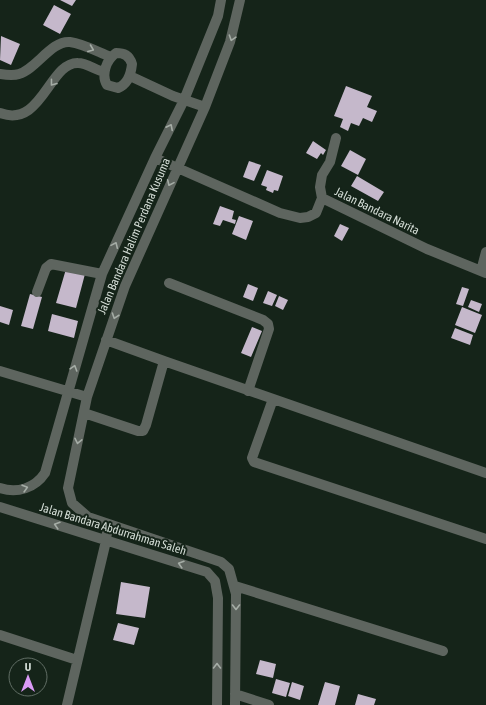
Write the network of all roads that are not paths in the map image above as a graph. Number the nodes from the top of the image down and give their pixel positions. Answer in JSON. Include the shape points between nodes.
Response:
{"nodes":[{"id":1,"x":221,"y":0,"type":"edge"},
{"id":2,"x":240,"y":0,"type":"edge"},
{"id":3,"x":111,"y":57,"type":"junction"},
{"id":4,"x":104,"y":72,"type":"junction"},
{"id":5,"x":0,"y":74,"type":"edge"},
{"id":6,"x":130,"y":76,"type":"junction"},
{"id":7,"x":184,"y":100,"type":"junction"},
{"id":8,"x":205,"y":107,"type":"junction"},
{"id":9,"x":0,"y":113,"type":"edge"},
{"id":10,"x":336,"y":138,"type":"dead end"},
{"id":11,"x":154,"y":158,"type":"junction"},
{"id":12,"x":177,"y":167,"type":"junction"},
{"id":13,"x":322,"y":198,"type":"junction"},
{"id":14,"x":486,"y":252,"type":"edge"},
{"id":15,"x":480,"y":271,"type":"edge"},
{"id":16,"x":102,"y":274,"type":"junction"},
{"id":17,"x":169,"y":283,"type":"dead end"},
{"id":18,"x":37,"y":292,"type":"dead end"},
{"id":19,"x":106,"y":340,"type":"junction"},
{"id":20,"x":164,"y":361,"type":"junction"},
{"id":21,"x":0,"y":372,"type":"edge"},
{"id":22,"x":248,"y":390,"type":"junction"},
{"id":23,"x":67,"y":392,"type":"junction"},
{"id":24,"x":87,"y":397,"type":"junction"},
{"id":25,"x":273,"y":399,"type":"junction"},
{"id":26,"x":84,"y":413,"type":"junction"},
{"id":27,"x":45,"y":473,"type":"joint"},
{"id":28,"x":486,"y":473,"type":"edge"},
{"id":29,"x":68,"y":488,"type":"joint"},
{"id":30,"x":4,"y":490,"type":"edge"},
{"id":31,"x":1,"y":508,"type":"edge"},
{"id":32,"x":108,"y":524,"type":"junction"},
{"id":33,"x":486,"y":539,"type":"edge"},
{"id":34,"x":106,"y":541,"type":"junction"},
{"id":35,"x":229,"y":569,"type":"junction"},
{"id":36,"x":215,"y":580,"type":"junction"},
{"id":37,"x":235,"y":586,"type":"junction"},
{"id":38,"x":0,"y":635,"type":"edge"},
{"id":39,"x":443,"y":651,"type":"dead end"},
{"id":40,"x":77,"y":660,"type":"junction"},
{"id":41,"x":236,"y":694,"type":"junction"},
{"id":42,"x":67,"y":705,"type":"edge"},
{"id":43,"x":217,"y":705,"type":"edge"},
{"id":44,"x":235,"y":705,"type":"edge"},
{"id":45,"x":269,"y":705,"type":"edge"}],
"edges":[{"from":1,"to":7,"type":"street","name":"Jalan Bandara Halim Perdana Kusuma","via":[[218,16]]},
{"from":2,"to":8,"type":"street","name":"Jalan Bandara Halim Perdana Kusuma","one_way":true,"via":[[230,42]]},
{"from":3,"to":4,"type":"street"},
{"from":5,"to":3,"type":"street","one_way":true,"via":[[22,73],[64,42],[80,45]]},
{"from":3,"to":6,"type":"street","via":[[120,53],[128,56],[132,64]]},
{"from":4,"to":6,"type":"street","via":[[105,82],[115,88],[123,86]]},
{"from":4,"to":9,"type":"street","one_way":true,"via":[[83,64],[72,64],[62,71],[39,100],[24,113],[16,116]]},
{"from":6,"to":7,"type":"street"},
{"from":7,"to":8,"type":"street"},
{"from":11,"to":7,"type":"street","name":"Jalan Bandara Halim Perdana Kusuma","one_way":true},
{"from":8,"to":12,"type":"street","name":"Jalan Bandara Halim Perdana Kusuma"},
{"from":10,"to":13,"type":"street","via":[[330,162],[322,175]]},
{"from":11,"to":12,"type":"street","name":"Jalan Bandara Narita"},
{"from":16,"to":11,"type":"street","name":"Jalan Bandara Halim Perdana Kusuma","one_way":true},
{"from":12,"to":13,"type":"street","name":"Jalan Bandara Narita","via":[[292,216],[308,217],[316,213]]},
{"from":12,"to":19,"type":"street","name":"Jalan Bandara Halim Perdana Kusuma","one_way":true,"via":[[125,286]]},
{"from":13,"to":15,"type":"street","name":"Jalan Bandara Narita"},
{"from":14,"to":15,"type":"street"},
{"from":16,"to":18,"type":"street","via":[[51,264],[46,268]]},
{"from":23,"to":16,"type":"street","name":"Jalan Bandara Halim Perdana Kusuma","one_way":true},
{"from":17,"to":22,"type":"street","via":[[268,324],[269,329]]},
{"from":19,"to":20,"type":"street"},
{"from":19,"to":24,"type":"street","name":"Jalan Bandara Halim Perdana Kusuma"},
{"from":20,"to":22,"type":"street"},
{"from":20,"to":26,"type":"street","via":[[143,431]]},
{"from":21,"to":23,"type":"street"},
{"from":22,"to":25,"type":"street"},
{"from":23,"to":24,"type":"street"},
{"from":23,"to":27,"type":"street","name":"Jalan Bandara Halim Perdana Kusuma"},
{"from":24,"to":26,"type":"street","name":"Jalan Bandara Halim Perdana Kusuma"},
{"from":25,"to":28,"type":"street"},
{"from":25,"to":33,"type":"street","via":[[252,458],[254,462]]},
{"from":26,"to":29,"type":"street","name":"Jalan Bandara Halim Perdana Kusuma","one_way":true},
{"from":30,"to":27,"type":"street","name":"Jalan Bandara Abdurrahman Saleh","one_way":true,"via":[[28,488]]},
{"from":29,"to":32,"type":"street","name":"Jalan Bandara Abdurrahman Saleh","via":[[69,499],[78,510],[88,517]]},
{"from":30,"to":31,"type":"street"},
{"from":34,"to":31,"type":"street","name":"Jalan Bandara Abdurrahman Saleh","one_way":true},
{"from":32,"to":34,"type":"street"},
{"from":32,"to":35,"type":"street","name":"Jalan Bandara Abdurrahman Saleh","via":[[221,562]]},
{"from":36,"to":34,"type":"street","name":"Jalan Bandara Abdurrahman Saleh","one_way":true,"via":[[207,572]]},
{"from":34,"to":40,"type":"street"},
{"from":35,"to":36,"type":"street"},
{"from":35,"to":37,"type":"street"},
{"from":43,"to":36,"type":"street","one_way":true,"via":[[218,598]]},
{"from":37,"to":39,"type":"street"},
{"from":37,"to":41,"type":"street","one_way":true},
{"from":38,"to":40,"type":"street"},
{"from":40,"to":42,"type":"street"},
{"from":41,"to":44,"type":"street"},
{"from":41,"to":45,"type":"street"}]}
